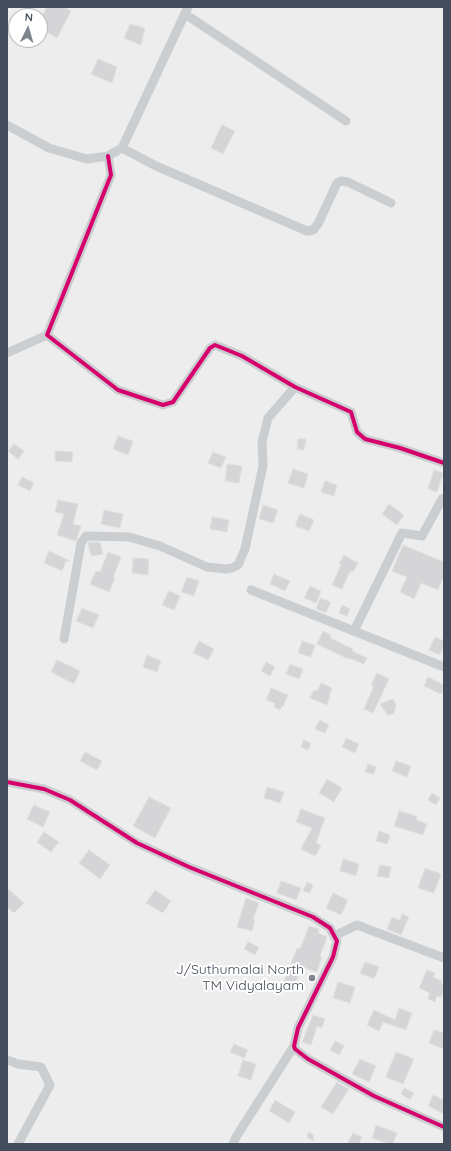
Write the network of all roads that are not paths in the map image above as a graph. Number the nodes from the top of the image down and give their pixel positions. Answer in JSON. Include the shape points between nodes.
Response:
{"nodes":[{"id":1,"x":186,"y":11,"type":"edge"},
{"id":2,"x":346,"y":121,"type":"dead end"},
{"id":3,"x":7,"y":125,"type":"edge"},
{"id":4,"x":122,"y":148,"type":"junction"},
{"id":5,"x":108,"y":156,"type":"junction"},
{"id":6,"x":391,"y":203,"type":"dead end"},
{"id":7,"x":46,"y":334,"type":"junction"},
{"id":8,"x":7,"y":353,"type":"edge"},
{"id":9,"x":295,"y":387,"type":"junction"},
{"id":10,"x":444,"y":463,"type":"edge"},
{"id":11,"x":444,"y":498,"type":"edge"},
{"id":12,"x":251,"y":590,"type":"dead end"},
{"id":13,"x":354,"y":631,"type":"junction"},
{"id":14,"x":64,"y":639,"type":"dead end"},
{"id":15,"x":444,"y":667,"type":"edge"},
{"id":16,"x":7,"y":782,"type":"edge"},
{"id":17,"x":334,"y":936,"type":"junction"},
{"id":18,"x":444,"y":958,"type":"edge"},
{"id":19,"x":294,"y":1046,"type":"junction"},
{"id":20,"x":7,"y":1060,"type":"edge"},
{"id":21,"x":444,"y":1127,"type":"edge"},
{"id":22,"x":18,"y":1144,"type":"edge"},
{"id":23,"x":233,"y":1144,"type":"edge"}],
"edges":[{"from":1,"to":2,"type":"street"},
{"from":1,"to":4,"type":"street"},
{"from":3,"to":5,"type":"street","via":[[49,148],[64,153],[87,160]]},
{"from":4,"to":5,"type":"street"},
{"from":4,"to":6,"type":"street","via":[[156,166],[307,231],[313,230],[318,224],[337,183],[341,181]]},
{"from":5,"to":7,"type":"street","via":[[110,175]]},
{"from":7,"to":8,"type":"street"},
{"from":7,"to":9,"type":"street","via":[[118,390],[162,405],[173,402],[210,348],[215,345],[242,356]]},
{"from":9,"to":10,"type":"street","via":[[351,412],[357,432],[365,439]]},
{"from":9,"to":14,"type":"street","via":[[268,418],[262,442],[263,466],[245,549],[238,565],[226,570],[207,567],[160,546],[129,537],[86,536],[81,543]]},
{"from":11,"to":13,"type":"street","via":[[422,536],[402,533]]},
{"from":12,"to":13,"type":"street"},
{"from":13,"to":15,"type":"street"},
{"from":16,"to":17,"type":"street","via":[[44,789],[70,800],[137,843],[313,917],[330,928]]},
{"from":17,"to":18,"type":"street","via":[[357,925]]},
{"from":17,"to":19,"type":"street","via":[[337,941],[333,957],[298,1028]]},
{"from":19,"to":21,"type":"street","via":[[308,1058],[374,1096]]},
{"from":19,"to":23,"type":"street"},
{"from":20,"to":22,"type":"street","via":[[41,1067],[50,1085]]}]}
